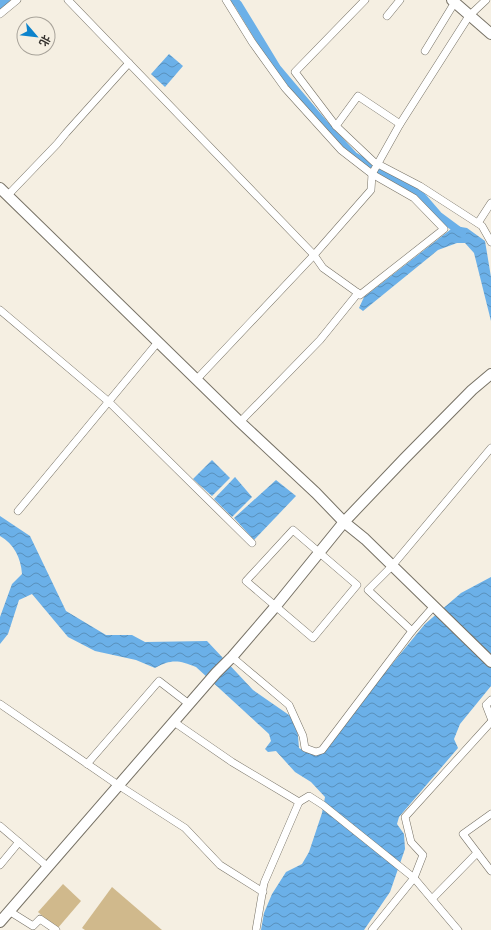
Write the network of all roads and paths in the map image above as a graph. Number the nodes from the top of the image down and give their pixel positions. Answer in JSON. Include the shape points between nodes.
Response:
{"nodes":[{"id":1,"x":17,"y":0,"type":"edge"},
{"id":2,"x":68,"y":0,"type":"edge"},
{"id":3,"x":226,"y":0,"type":"edge"},
{"id":4,"x":365,"y":0,"type":"edge"},
{"id":5,"x":400,"y":0,"type":"edge"},
{"id":6,"x":486,"y":0,"type":"edge"},
{"id":7,"x":454,"y":1,"type":"edge"},
{"id":8,"x":0,"y":14,"type":"edge"},
{"id":9,"x":387,"y":16,"type":"dead end"},
{"id":10,"x":469,"y":16,"type":"junction"},
{"id":11,"x":491,"y":34,"type":"edge"},
{"id":12,"x":425,"y":51,"type":"dead end"},
{"id":13,"x":129,"y":63,"type":"junction"},
{"id":14,"x":400,"y":124,"type":"junction"},
{"id":15,"x":336,"y":126,"type":"junction"},
{"id":16,"x":378,"y":163,"type":"junction"},
{"id":17,"x":372,"y":174,"type":"junction"},
{"id":18,"x":0,"y":188,"type":"edge"},
{"id":19,"x":8,"y":195,"type":"junction"},
{"id":20,"x":491,"y":203,"type":"edge"},
{"id":21,"x":478,"y":224,"type":"junction"},
{"id":22,"x":491,"y":242,"type":"edge"},
{"id":23,"x":314,"y":255,"type":"junction"},
{"id":24,"x":358,"y":293,"type":"junction"},
{"id":25,"x":0,"y":310,"type":"edge"},
{"id":26,"x":158,"y":342,"type":"junction"},
{"id":27,"x":491,"y":374,"type":"edge"},
{"id":28,"x":197,"y":379,"type":"junction"},
{"id":29,"x":109,"y":402,"type":"junction"},
{"id":30,"x":240,"y":422,"type":"junction"},
{"id":31,"x":491,"y":448,"type":"edge"},
{"id":32,"x":18,"y":512,"type":"dead end"},
{"id":33,"x":344,"y":522,"type":"junction"},
{"id":34,"x":252,"y":543,"type":"dead end"},
{"id":35,"x":320,"y":554,"type":"junction"},
{"id":36,"x":392,"y":566,"type":"junction"},
{"id":37,"x":357,"y":585,"type":"junction"},
{"id":38,"x":368,"y":590,"type":"junction"},
{"id":39,"x":276,"y":607,"type":"junction"},
{"id":40,"x":435,"y":608,"type":"junction"},
{"id":41,"x":412,"y":631,"type":"junction"},
{"id":42,"x":232,"y":657,"type":"junction"},
{"id":43,"x":491,"y":662,"type":"edge"},
{"id":44,"x":491,"y":700,"type":"edge"},
{"id":45,"x":0,"y":704,"type":"edge"},
{"id":46,"x":189,"y":704,"type":"junction"},
{"id":47,"x":491,"y":718,"type":"edge"},
{"id":48,"x":174,"y":722,"type":"junction"},
{"id":49,"x":491,"y":722,"type":"edge"},
{"id":50,"x":88,"y":764,"type":"junction"},
{"id":51,"x":118,"y":786,"type":"junction"},
{"id":52,"x":299,"y":802,"type":"junction"},
{"id":53,"x":491,"y":814,"type":"edge"},
{"id":54,"x":0,"y":826,"type":"edge"},
{"id":55,"x":19,"y":842,"type":"junction"},
{"id":56,"x":477,"y":853,"type":"junction"},
{"id":57,"x":0,"y":865,"type":"edge"},
{"id":58,"x":48,"y":867,"type":"junction"},
{"id":59,"x":491,"y":871,"type":"edge"},
{"id":60,"x":414,"y":878,"type":"junction"},
{"id":61,"x":263,"y":892,"type":"junction"},
{"id":62,"x":432,"y":899,"type":"junction"},
{"id":63,"x":9,"y":911,"type":"junction"},
{"id":64,"x":0,"y":921,"type":"edge"},
{"id":65,"x":56,"y":930,"type":"edge"},
{"id":66,"x":256,"y":930,"type":"edge"},
{"id":67,"x":372,"y":930,"type":"edge"},
{"id":68,"x":458,"y":930,"type":"edge"}],
"edges":[{"from":1,"to":8,"type":"street"},
{"from":2,"to":13,"type":"street"},
{"from":3,"to":17,"type":"street","via":[[285,88],[342,150]]},
{"from":4,"to":15,"type":"street","via":[[295,72]]},
{"from":5,"to":9,"type":"street"},
{"from":6,"to":10,"type":"street"},
{"from":7,"to":10,"type":"street"},
{"from":7,"to":12,"type":"street"},
{"from":10,"to":11,"type":"street"},
{"from":10,"to":14,"type":"street"},
{"from":13,"to":19,"type":"street"},
{"from":13,"to":23,"type":"street"},
{"from":14,"to":15,"type":"street","via":[[358,96]]},
{"from":14,"to":16,"type":"street"},
{"from":15,"to":16,"type":"street"},
{"from":16,"to":17,"type":"street"},
{"from":16,"to":21,"type":"street","via":[[420,186]]},
{"from":17,"to":23,"type":"street","via":[[371,190]]},
{"from":17,"to":24,"type":"street","via":[[414,198],[444,229],[360,295]]},
{"from":18,"to":19,"type":"street"},
{"from":19,"to":26,"type":"street"},
{"from":20,"to":21,"type":"street"},
{"from":21,"to":22,"type":"street","via":[[482,226]]},
{"from":23,"to":24,"type":"street","via":[[323,268]]},
{"from":23,"to":28,"type":"street"},
{"from":24,"to":30,"type":"street","via":[[320,340]]},
{"from":25,"to":29,"type":"street"},
{"from":26,"to":28,"type":"street"},
{"from":26,"to":29,"type":"street"},
{"from":27,"to":33,"type":"street","via":[[472,390]]},
{"from":28,"to":30,"type":"street"},
{"from":29,"to":32,"type":"street"},
{"from":29,"to":34,"type":"street"},
{"from":30,"to":33,"type":"street"},
{"from":31,"to":36,"type":"street"},
{"from":33,"to":35,"type":"street"},
{"from":33,"to":36,"type":"street","via":[[365,538]]},
{"from":35,"to":37,"type":"street"},
{"from":35,"to":39,"type":"street"},
{"from":35,"to":39,"type":"street","via":[[293,530],[246,582]]},
{"from":36,"to":38,"type":"street"},
{"from":36,"to":40,"type":"street"},
{"from":37,"to":38,"type":"street"},
{"from":37,"to":39,"type":"street","via":[[313,638]]},
{"from":38,"to":41,"type":"street"},
{"from":39,"to":42,"type":"street"},
{"from":40,"to":41,"type":"street"},
{"from":40,"to":43,"type":"street"},
{"from":41,"to":42,"type":"street","via":[[322,750],[316,752],[305,748],[303,736],[288,705]]},
{"from":42,"to":46,"type":"street"},
{"from":44,"to":47,"type":"street","via":[[486,705]]},
{"from":45,"to":50,"type":"street"},
{"from":46,"to":48,"type":"street"},
{"from":46,"to":50,"type":"street","via":[[159,681]]},
{"from":48,"to":51,"type":"street"},
{"from":48,"to":52,"type":"street","via":[[232,762]]},
{"from":49,"to":60,"type":"street","via":[[404,817],[411,842],[423,855]]},
{"from":50,"to":51,"type":"street"},
{"from":51,"to":58,"type":"street"},
{"from":51,"to":61,"type":"street","via":[[186,828],[220,865]]},
{"from":52,"to":60,"type":"street","via":[[309,796],[323,805]]},
{"from":52,"to":61,"type":"street","via":[[264,883]]},
{"from":53,"to":56,"type":"street","via":[[462,834]]},
{"from":54,"to":55,"type":"street"},
{"from":55,"to":57,"type":"street"},
{"from":55,"to":58,"type":"street"},
{"from":56,"to":59,"type":"street"},
{"from":56,"to":62,"type":"street"},
{"from":58,"to":63,"type":"street"},
{"from":60,"to":62,"type":"street"},
{"from":60,"to":67,"type":"street"},
{"from":61,"to":66,"type":"street"},
{"from":62,"to":68,"type":"street"},
{"from":63,"to":64,"type":"street"},
{"from":63,"to":65,"type":"street","via":[[33,926],[40,919]]}]}
